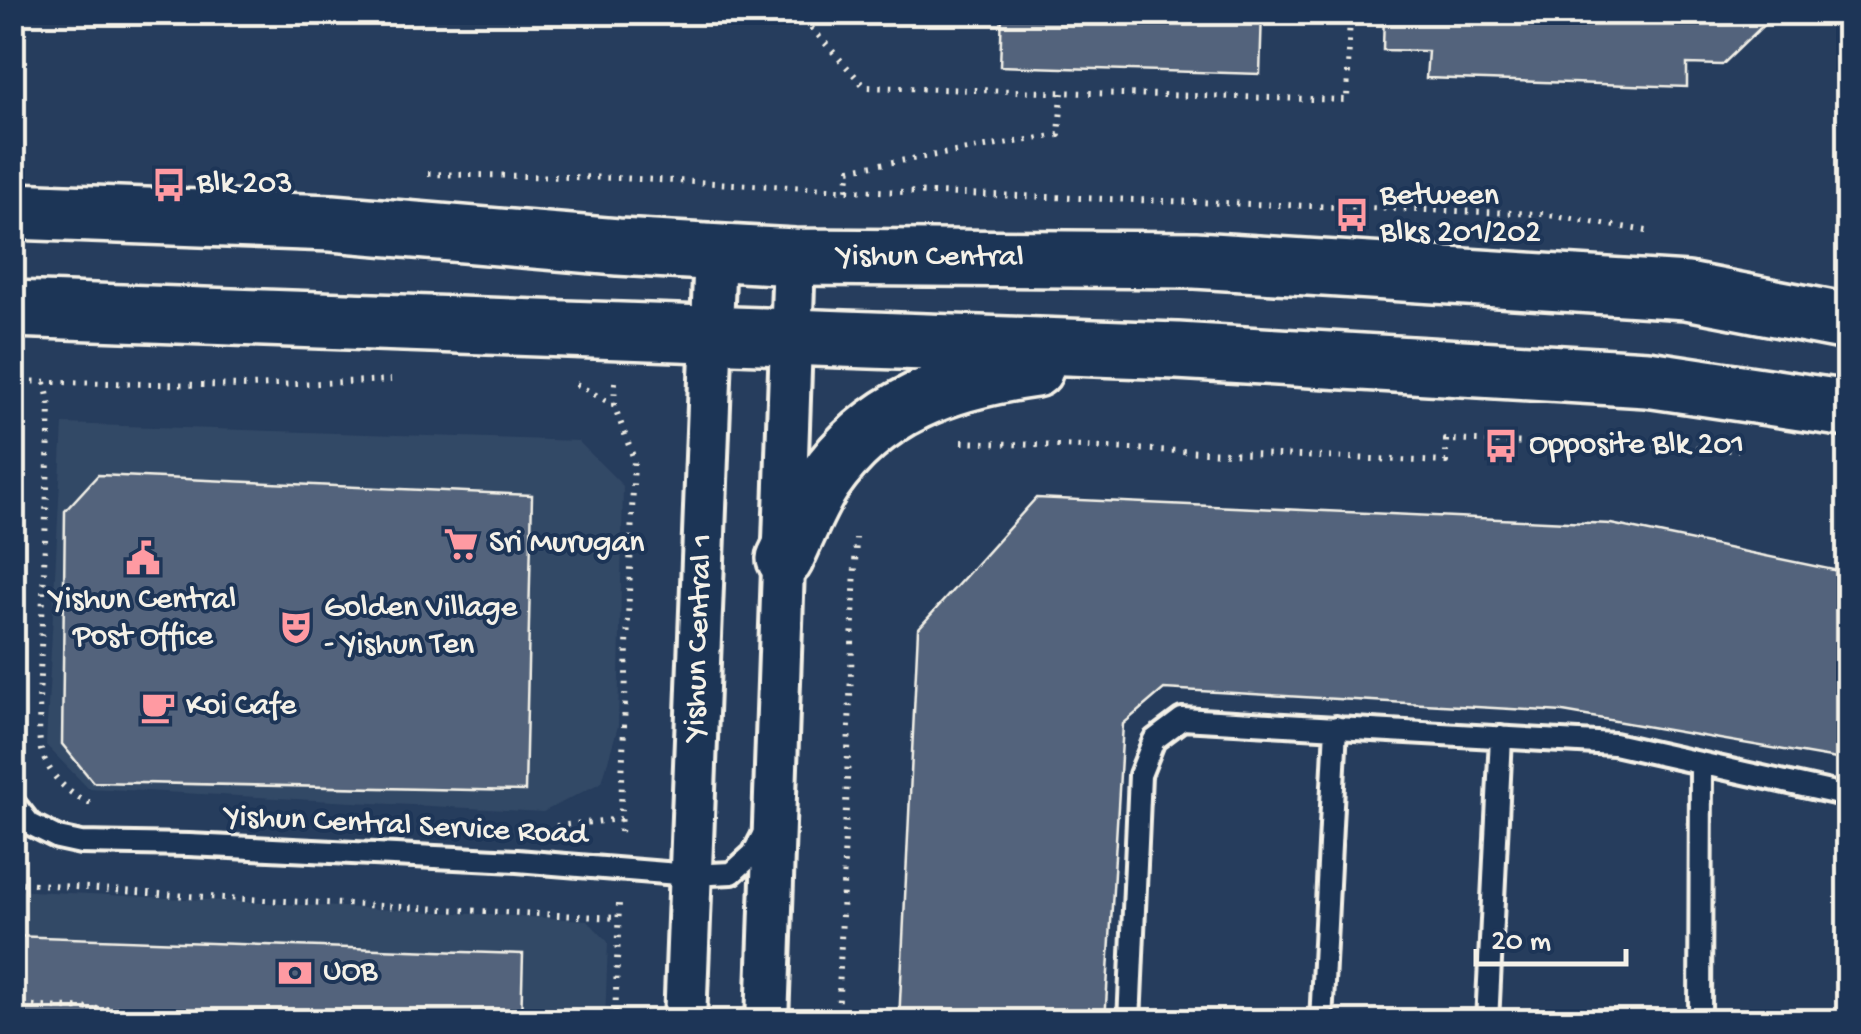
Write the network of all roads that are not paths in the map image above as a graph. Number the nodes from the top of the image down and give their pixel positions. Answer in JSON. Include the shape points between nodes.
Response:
{"nodes":[{"id":1,"x":12,"y":211,"type":"edge"},
{"id":2,"x":715,"y":251,"type":"junction"},
{"id":3,"x":794,"y":256,"type":"junction"},
{"id":4,"x":12,"y":309,"type":"edge"},
{"id":5,"x":1848,"y":322,"type":"edge"},
{"id":6,"x":714,"y":335,"type":"junction"},
{"id":7,"x":791,"y":339,"type":"junction"},
{"id":8,"x":1177,"y":351,"type":"junction"},
{"id":9,"x":1848,"y":409,"type":"edge"},
{"id":10,"x":785,"y":559,"type":"junction"},
{"id":11,"x":1336,"y":727,"type":"junction"},
{"id":12,"x":1502,"y":737,"type":"junction"},
{"id":13,"x":1701,"y":764,"type":"junction"},
{"id":14,"x":1848,"y":796,"type":"edge"},
{"id":15,"x":12,"y":801,"type":"edge"},
{"id":16,"x":776,"y":809,"type":"junction"},
{"id":17,"x":690,"y":875,"type":"junction"},
{"id":18,"x":685,"y":1022,"type":"edge"},
{"id":19,"x":767,"y":1022,"type":"edge"},
{"id":20,"x":1129,"y":1022,"type":"edge"},
{"id":21,"x":1321,"y":1022,"type":"edge"},
{"id":22,"x":1488,"y":1022,"type":"edge"},
{"id":23,"x":1700,"y":1022,"type":"edge"}],
"edges":[{"from":1,"to":2,"type":"main road","name":"Yishun Central","via":[[332,224]]},
{"from":2,"to":3,"type":"main road","name":"Yishun Central"},
{"from":2,"to":6,"type":"street","name":"Yishun Central 1"},
{"from":3,"to":5,"type":"main road","name":"Yishun Central","via":[[1234,262],[1688,290]]},
{"from":3,"to":7,"type":"street"},
{"from":4,"to":6,"type":"main road"},
{"from":6,"to":7,"type":"main road"},
{"from":6,"to":17,"type":"street","name":"Yishun Central 1"},
{"from":7,"to":8,"type":"main road"},
{"from":7,"to":10,"type":"street"},
{"from":8,"to":9,"type":"main road","via":[[1648,379]]},
{"from":8,"to":10,"type":"main road","via":[[971,379],[914,400],[838,462]]},
{"from":10,"to":16,"type":"street"},
{"from":11,"to":12,"type":"lane"},
{"from":11,"to":20,"type":"lane","via":[[1182,719],[1154,740],[1140,775]]},
{"from":11,"to":21,"type":"lane"},
{"from":12,"to":13,"type":"lane","via":[[1614,744]]},
{"from":12,"to":22,"type":"lane"},
{"from":13,"to":14,"type":"lane"},
{"from":13,"to":23,"type":"lane"},
{"from":15,"to":17,"type":"lane","name":"Yishun Central Service Road","via":[[30,824],[81,843]]},
{"from":16,"to":17,"type":"lane","name":"Yishun Central Service Road","via":[[754,854],[732,873]]},
{"from":16,"to":19,"type":"street"},
{"from":17,"to":18,"type":"street","name":"Yishun Central 1"}]}
